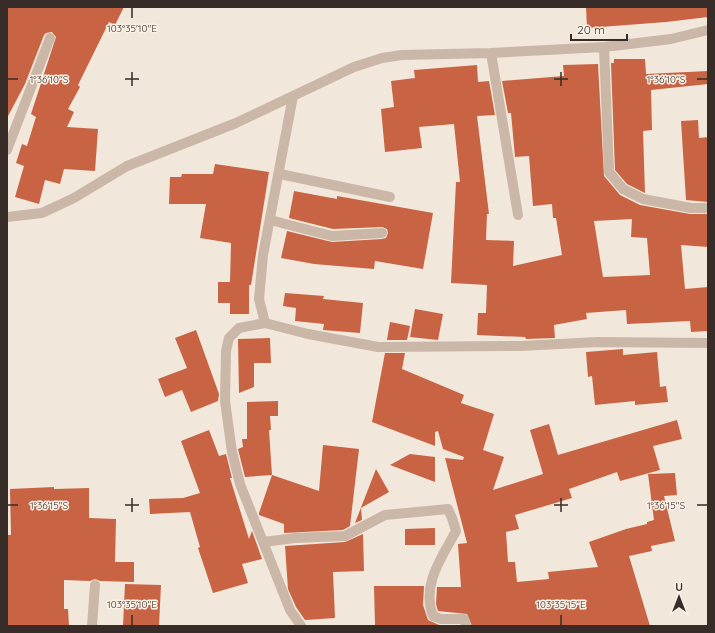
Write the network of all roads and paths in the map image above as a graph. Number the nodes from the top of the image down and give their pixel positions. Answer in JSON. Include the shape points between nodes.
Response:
{"nodes":[{"id":1,"x":708,"y":30,"type":"edge"},
{"id":2,"x":50,"y":38,"type":"dead end"},
{"id":3,"x":604,"y":47,"type":"junction"},
{"id":4,"x":491,"y":53,"type":"junction"},
{"id":5,"x":293,"y":96,"type":"junction"},
{"id":6,"x":7,"y":150,"type":"edge"},
{"id":7,"x":280,"y":174,"type":"junction"},
{"id":8,"x":390,"y":197,"type":"dead end"},
{"id":9,"x":708,"y":208,"type":"edge"},
{"id":10,"x":518,"y":215,"type":"dead end"},
{"id":11,"x":7,"y":217,"type":"edge"},
{"id":12,"x":270,"y":220,"type":"junction"},
{"id":13,"x":382,"y":232,"type":"dead end"},
{"id":14,"x":265,"y":323,"type":"junction"},
{"id":15,"x":708,"y":344,"type":"edge"},
{"id":16,"x":263,"y":542,"type":"junction"},
{"id":17,"x":96,"y":585,"type":"dead end"},
{"id":18,"x":290,"y":610,"type":"junction"},
{"id":19,"x":92,"y":626,"type":"edge"},
{"id":20,"x":292,"y":626,"type":"edge"},
{"id":21,"x":301,"y":626,"type":"edge"},
{"id":22,"x":466,"y":626,"type":"edge"}],
"edges":[{"from":1,"to":3,"type":"street","via":[[671,39]]},
{"from":2,"to":6,"type":"street"},
{"from":3,"to":4,"type":"street"},
{"from":3,"to":9,"type":"street","via":[[609,172],[623,189],[643,199],[691,208]]},
{"from":4,"to":5,"type":"street","via":[[402,55],[382,58],[354,67]]},
{"from":4,"to":10,"type":"street"},
{"from":5,"to":7,"type":"street"},
{"from":5,"to":11,"type":"street","via":[[236,123],[127,166],[74,198],[42,213]]},
{"from":7,"to":8,"type":"street"},
{"from":7,"to":12,"type":"street"},
{"from":12,"to":13,"type":"street","via":[[332,236]]},
{"from":12,"to":14,"type":"street","via":[[263,255],[260,299]]},
{"from":14,"to":15,"type":"street","via":[[378,347],[521,346],[598,342]]},
{"from":14,"to":16,"type":"street","via":[[239,328],[229,338],[226,351],[225,401],[232,452],[240,484]]},
{"from":16,"to":18,"type":"street"},
{"from":16,"to":22,"type":"street","via":[[345,536],[386,516],[448,509],[456,531],[434,573],[429,590],[431,610],[433,616],[441,619],[464,619]]},
{"from":17,"to":19,"type":"street"},
{"from":18,"to":20,"type":"street"},
{"from":18,"to":21,"type":"street"}]}
